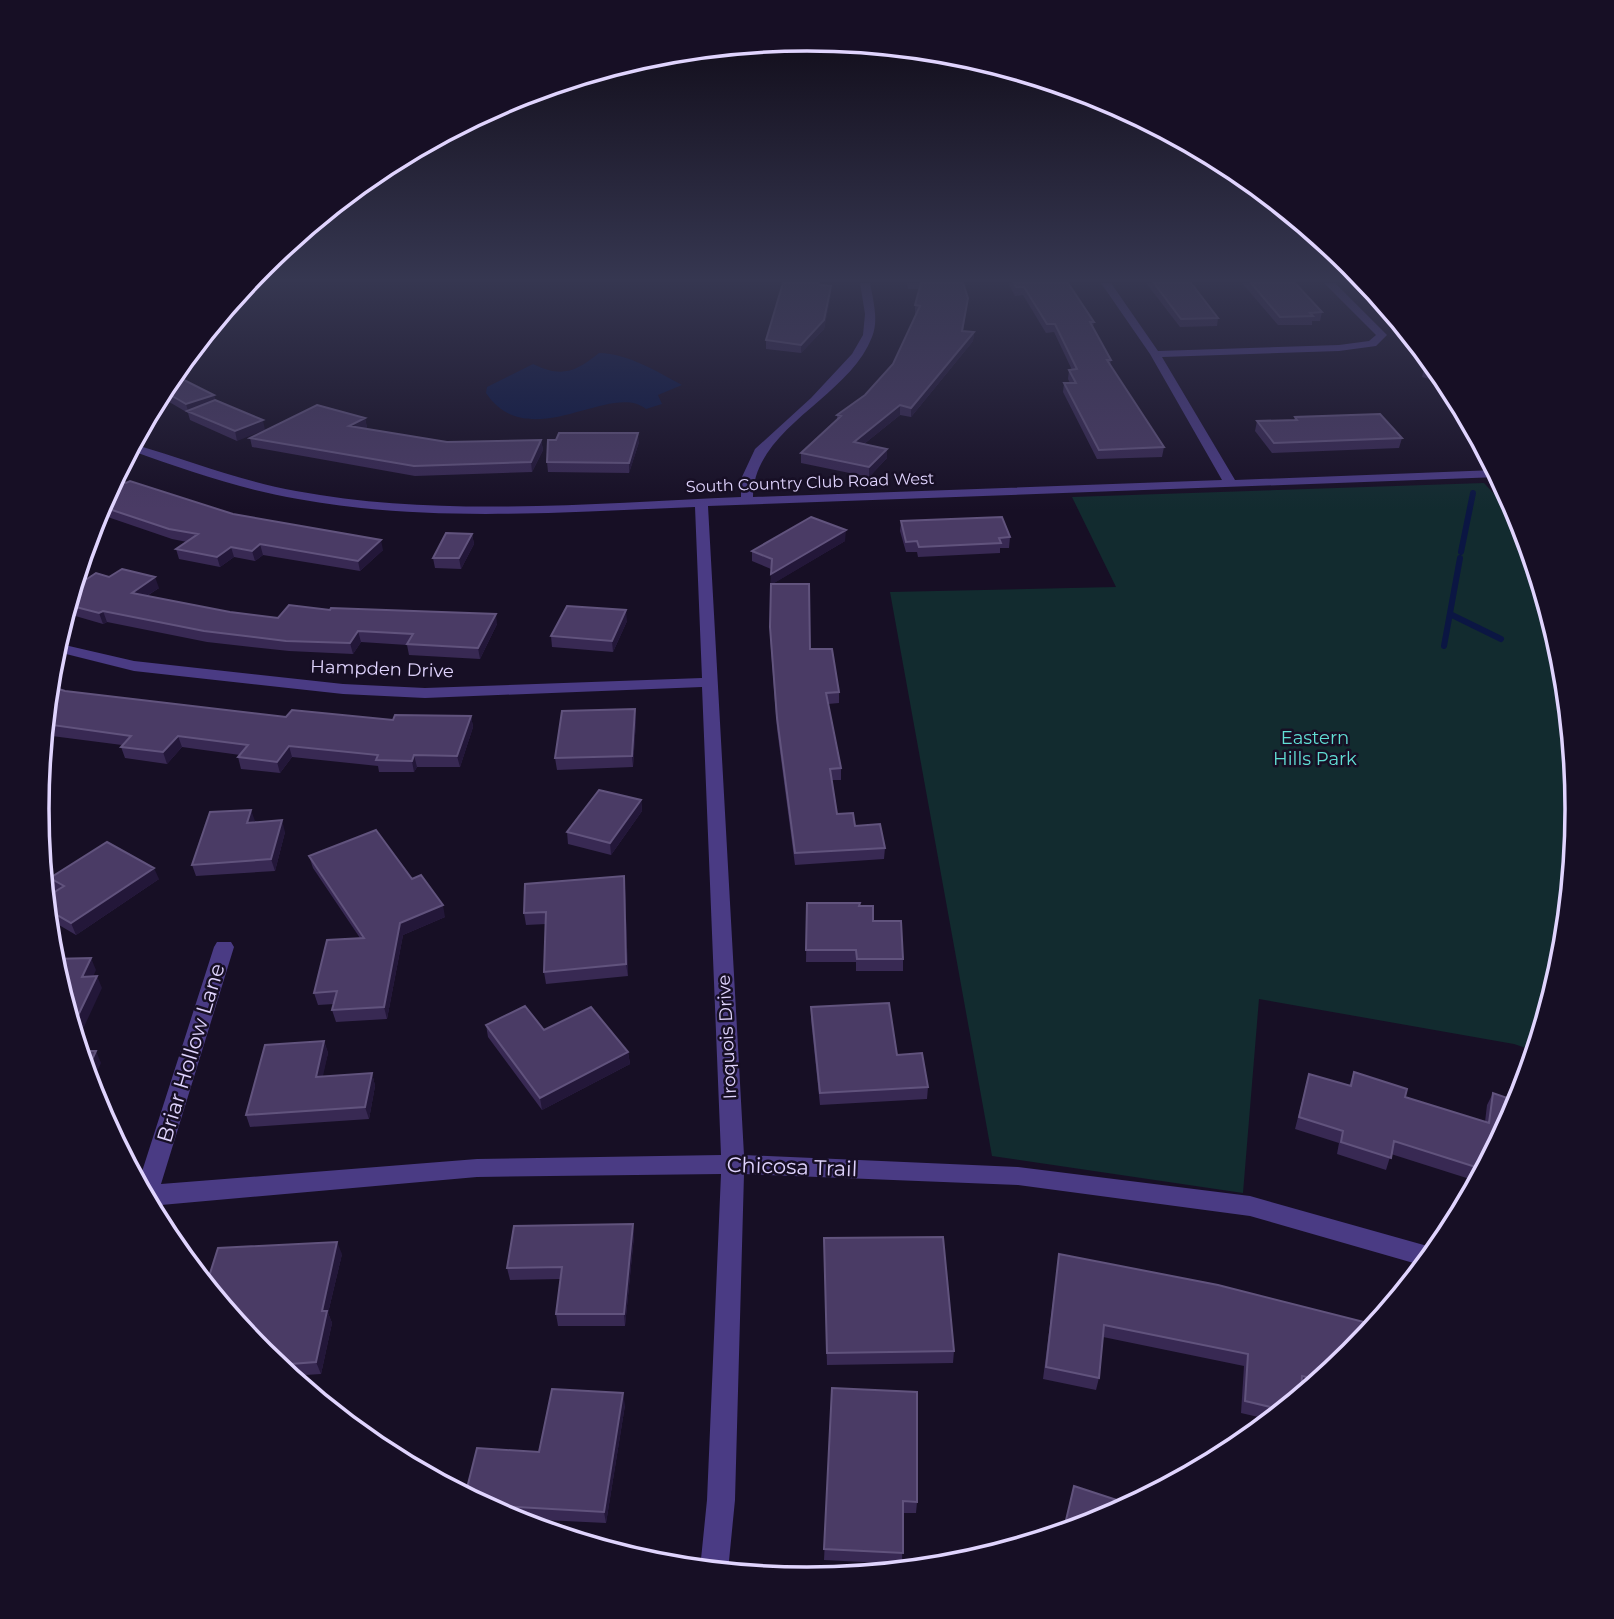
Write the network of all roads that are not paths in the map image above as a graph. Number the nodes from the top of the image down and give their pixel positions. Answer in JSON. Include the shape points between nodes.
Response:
{"nodes":[{"id":1,"x":854,"y":359,"type":"edge"},
{"id":2,"x":1158,"y":359,"type":"edge"},
{"id":3,"x":140,"y":450,"type":"edge"},
{"id":4,"x":1487,"y":474,"type":"edge"},
{"id":5,"x":1231,"y":484,"type":"junction"},
{"id":6,"x":747,"y":501,"type":"junction"},
{"id":7,"x":701,"y":503,"type":"junction"},
{"id":8,"x":67,"y":650,"type":"edge"},
{"id":9,"x":710,"y":682,"type":"junction"},
{"id":10,"x":224,"y":947,"type":"dead end"},
{"id":11,"x":733,"y":1164,"type":"junction"},
{"id":12,"x":149,"y":1184,"type":"edge"},
{"id":13,"x":155,"y":1195,"type":"edge"},
{"id":14,"x":1420,"y":1254,"type":"edge"},
{"id":15,"x":715,"y":1562,"type":"edge"}],
"edges":[{"from":1,"to":6,"type":"street","via":[[759,452],[747,479]]},
{"from":2,"to":5,"type":"street"},
{"from":3,"to":7,"type":"street","name":"South Country Club Road West","via":[[246,484],[322,499],[406,507],[502,510]]},
{"from":4,"to":5,"type":"street","name":"South Country Club Road West"},
{"from":5,"to":6,"type":"street","name":"South Country Club Road West"},
{"from":6,"to":7,"type":"street","name":"South Country Club Road West"},
{"from":7,"to":9,"type":"street","name":"Iroquois Drive"},
{"from":8,"to":9,"type":"street","name":"Hampden Drive","via":[[134,666],[343,689],[425,693]]},
{"from":9,"to":11,"type":"street","name":"Iroquois Drive"},
{"from":10,"to":12,"type":"street","name":"Briar Hollow Lane"},
{"from":11,"to":13,"type":"street","name":"Chicosa Trail","via":[[477,1168]]},
{"from":11,"to":14,"type":"street","name":"Chicosa Trail","via":[[1018,1176],[1250,1206]]},
{"from":11,"to":15,"type":"street","name":"Iroquois Drive"}]}
